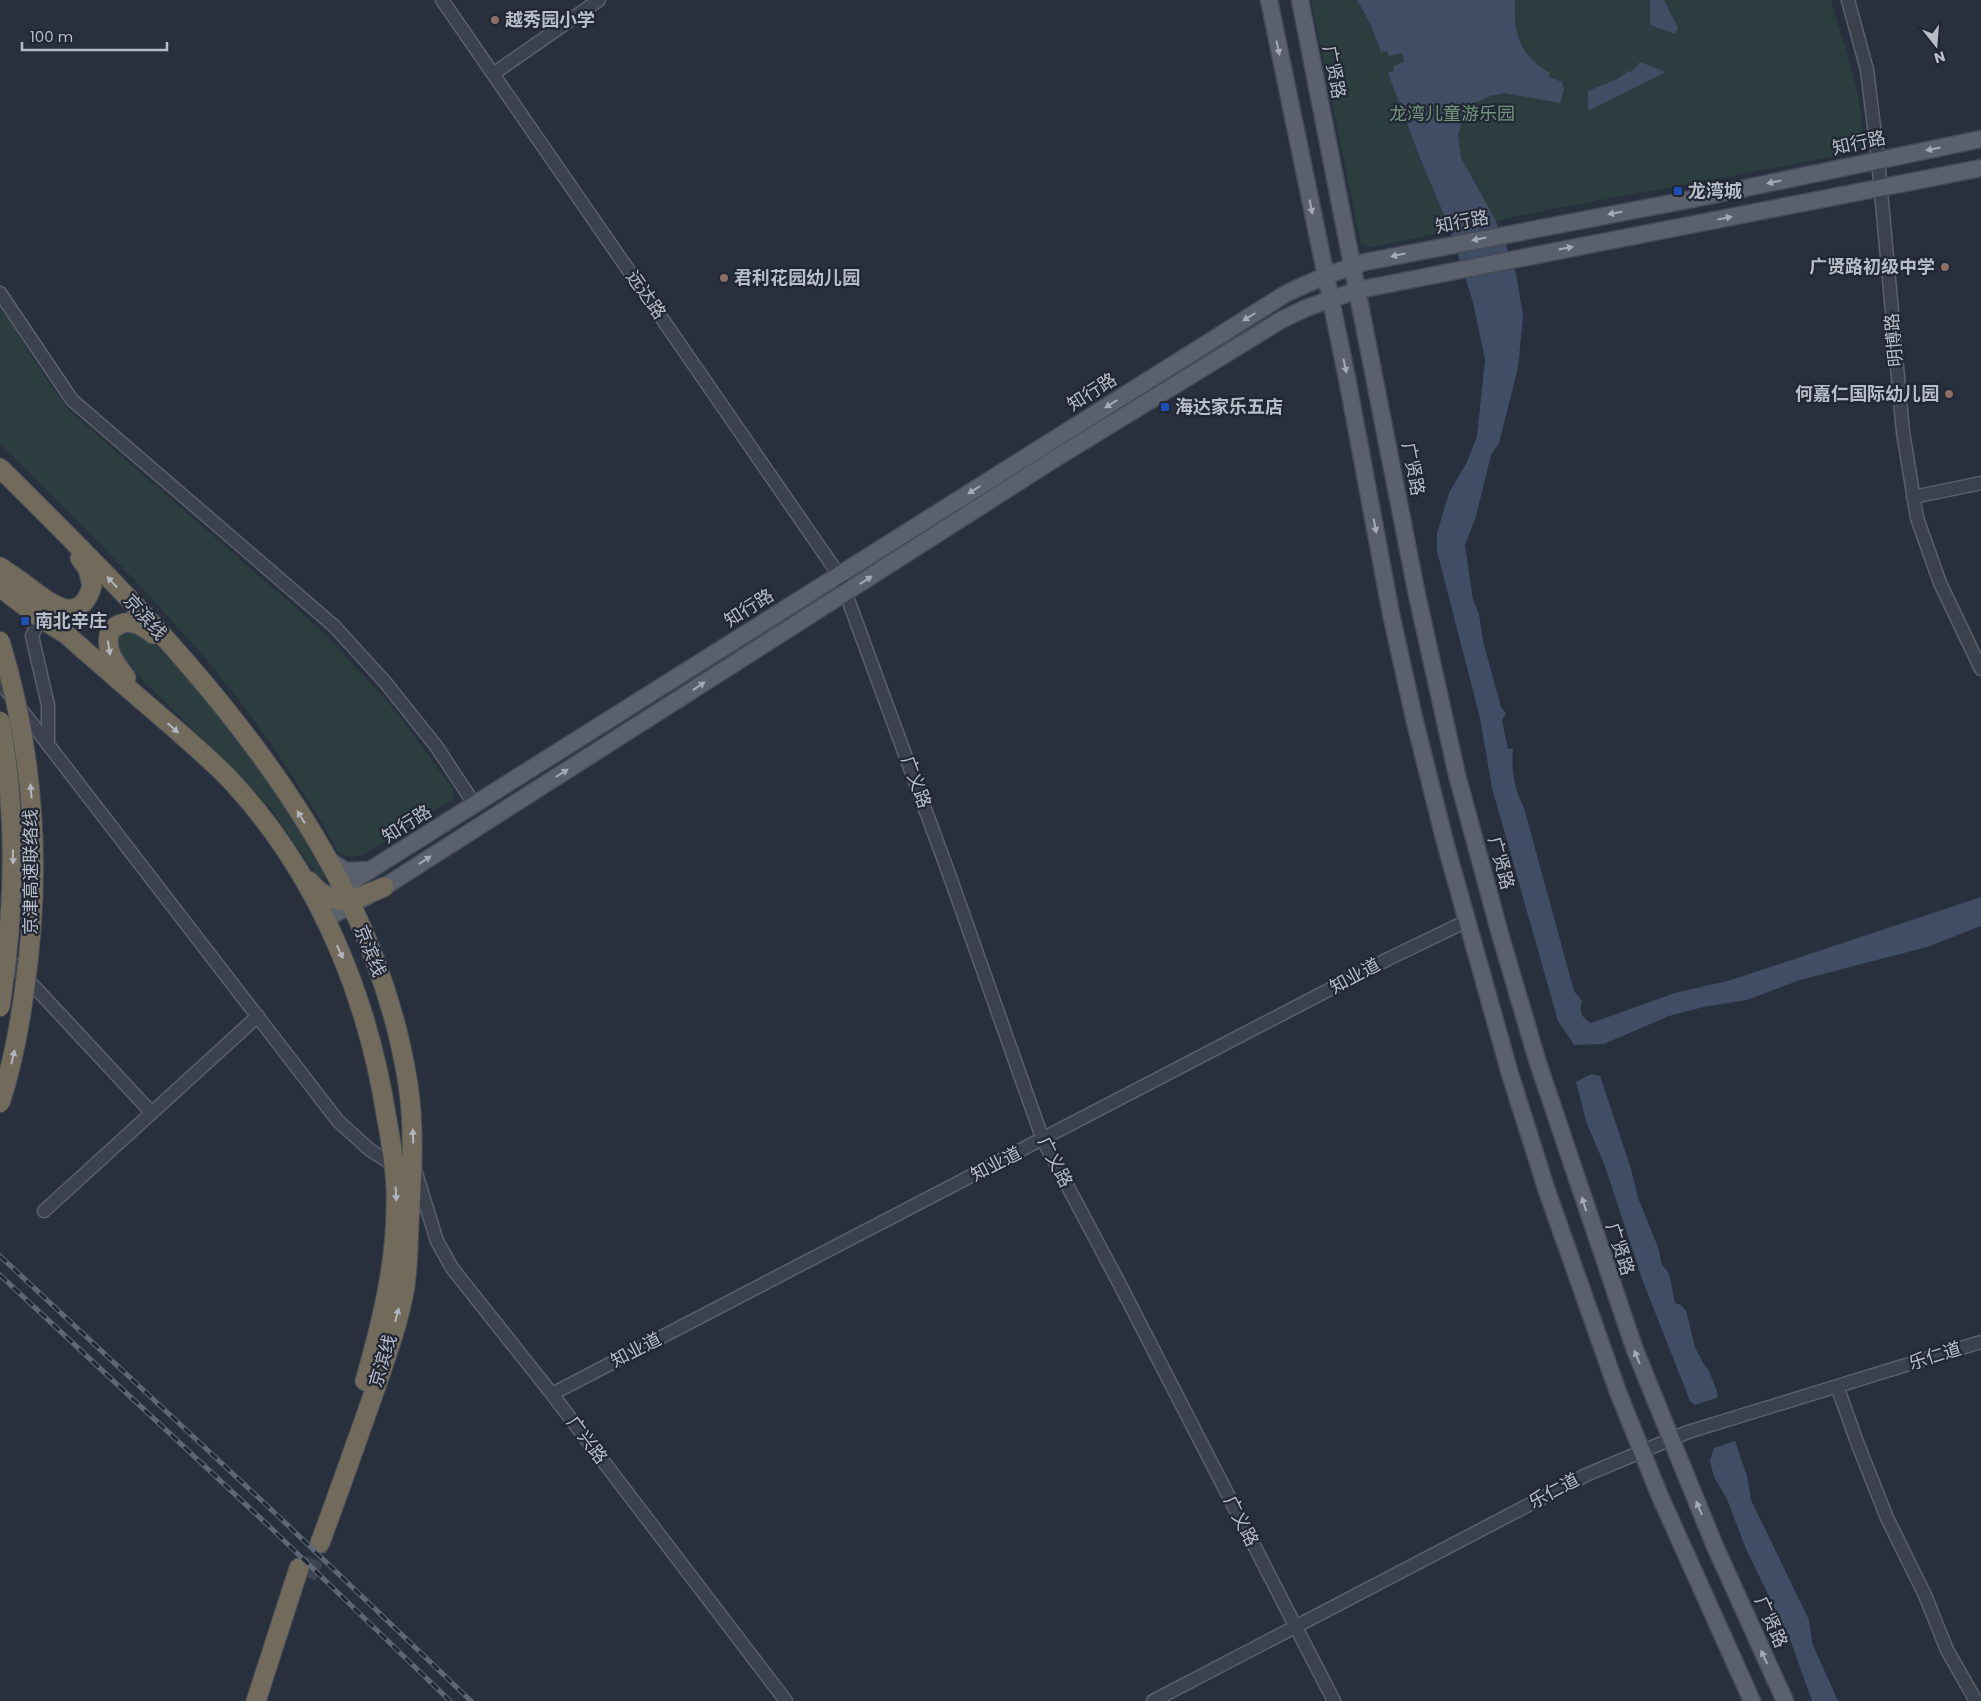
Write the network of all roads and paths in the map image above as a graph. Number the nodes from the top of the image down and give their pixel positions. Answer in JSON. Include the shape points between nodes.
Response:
{"nodes":[{"id":1,"x":442,"y":0,"type":"edge"},
{"id":2,"x":599,"y":0,"type":"edge"},
{"id":3,"x":1268,"y":0,"type":"edge"},
{"id":4,"x":1300,"y":0,"type":"edge"},
{"id":5,"x":1848,"y":0,"type":"edge"},
{"id":6,"x":493,"y":74,"type":"junction"},
{"id":7,"x":1981,"y":139,"type":"edge"},
{"id":8,"x":1878,"y":159,"type":"junction"},
{"id":9,"x":1981,"y":168,"type":"edge"},
{"id":10,"x":1880,"y":188,"type":"junction"},
{"id":11,"x":1352,"y":267,"type":"junction"},
{"id":12,"x":1325,"y":276,"type":"junction"},
{"id":13,"x":1358,"y":290,"type":"junction"},
{"id":14,"x":0,"y":293,"type":"edge"},
{"id":15,"x":1330,"y":298,"type":"junction"},
{"id":16,"x":0,"y":468,"type":"edge"},
{"id":17,"x":1981,"y":483,"type":"edge"},
{"id":18,"x":1913,"y":497,"type":"junction"},
{"id":19,"x":36,"y":504,"type":"junction"},
{"id":20,"x":0,"y":568,"type":"edge"},
{"id":21,"x":839,"y":575,"type":"junction"},
{"id":22,"x":0,"y":587,"type":"edge"},
{"id":23,"x":847,"y":592,"type":"junction"},
{"id":24,"x":40,"y":618,"type":"junction"},
{"id":25,"x":66,"y":634,"type":"junction"},
{"id":26,"x":0,"y":641,"type":"edge"},
{"id":27,"x":1981,"y":669,"type":"edge"},
{"id":28,"x":203,"y":681,"type":"junction"},
{"id":29,"x":0,"y":682,"type":"edge"},
{"id":30,"x":152,"y":709,"type":"junction"},
{"id":31,"x":0,"y":722,"type":"edge"},
{"id":32,"x":48,"y":745,"type":"junction"},
{"id":33,"x":475,"y":805,"type":"junction"},
{"id":34,"x":327,"y":859,"type":"junction"},
{"id":35,"x":375,"y":868,"type":"junction"},
{"id":36,"x":384,"y":887,"type":"joint"},
{"id":37,"x":348,"y":898,"type":"junction"},
{"id":38,"x":321,"y":900,"type":"junction"},
{"id":39,"x":324,"y":920,"type":"junction"},
{"id":40,"x":1467,"y":921,"type":"junction"},
{"id":41,"x":0,"y":949,"type":"edge"},
{"id":42,"x":0,"y":1007,"type":"edge"},
{"id":43,"x":258,"y":1016,"type":"junction"},
{"id":44,"x":0,"y":1103,"type":"edge"},
{"id":45,"x":151,"y":1112,"type":"junction"},
{"id":46,"x":1042,"y":1140,"type":"junction"},
{"id":47,"x":395,"y":1166,"type":"junction"},
{"id":48,"x":414,"y":1167,"type":"junction"},
{"id":49,"x":44,"y":1211,"type":"dead end"},
{"id":50,"x":1981,"y":1342,"type":"edge"},
{"id":51,"x":1837,"y":1386,"type":"junction"},
{"id":52,"x":552,"y":1394,"type":"junction"},
{"id":53,"x":1670,"y":1439,"type":"junction"},
{"id":54,"x":1641,"y":1451,"type":"junction"},
{"id":55,"x":1295,"y":1627,"type":"junction"},
{"id":56,"x":256,"y":1701,"type":"edge"},
{"id":57,"x":266,"y":1701,"type":"edge"},
{"id":58,"x":786,"y":1701,"type":"edge"},
{"id":59,"x":1153,"y":1701,"type":"edge"},
{"id":60,"x":1334,"y":1701,"type":"edge"},
{"id":61,"x":1752,"y":1701,"type":"edge"},
{"id":62,"x":1784,"y":1701,"type":"edge"},
{"id":63,"x":1976,"y":1701,"type":"edge"}],
"edges":[{"from":1,"to":6,"type":"street","name":"远达路"},
{"from":2,"to":6,"type":"street"},
{"from":3,"to":12,"type":"main road","one_way":true},
{"from":4,"to":11,"type":"main road","name":"广贤路"},
{"from":5,"to":8,"type":"street","name":"明博路","via":[[1867,70]]},
{"from":6,"to":21,"type":"street","name":"远达路"},
{"from":7,"to":8,"type":"main road","name":"知行路","one_way":true},
{"from":8,"to":10,"type":"street","name":"明博路"},
{"from":8,"to":11,"type":"main road","name":"知行路","one_way":true,"via":[[1698,198],[1445,245]]},
{"from":9,"to":10,"type":"main road"},
{"from":13,"to":10,"type":"main road","one_way":true},
{"from":10,"to":18,"type":"street","name":"明博路","via":[[1903,432]]},
{"from":11,"to":12,"type":"main road","name":"知行路"},
{"from":11,"to":13,"type":"main road","name":"广贤路"},
{"from":12,"to":15,"type":"main road"},
{"from":12,"to":21,"type":"main road","name":"知行路","one_way":true,"via":[[1287,293]]},
{"from":13,"to":15,"type":"main road"},
{"from":53,"to":13,"type":"main road","name":"广贤路","one_way":true,"via":[[1635,1350],[1538,1062],[1482,870],[1417,595]]},
{"from":14,"to":33,"type":"street","via":[[72,400],[334,626],[391,689],[436,746]]},
{"from":23,"to":15,"type":"main road","one_way":true,"via":[[1056,458],[1281,320]]},
{"from":15,"to":40,"type":"main road","one_way":true,"via":[[1414,718]]},
{"from":16,"to":19,"type":"highway","name":"京滨线"},
{"from":17,"to":18,"type":"street"},
{"from":18,"to":27,"type":"street","name":"明博路","via":[[1940,583]]},
{"from":19,"to":20,"type":"highway","via":[[88,569],[92,586],[89,596],[76,607],[59,609]]},
{"from":28,"to":19,"type":"highway","name":"京滨线","one_way":true},
{"from":20,"to":25,"type":"highway"},
{"from":21,"to":23,"type":"street","name":"远达路"},
{"from":21,"to":33,"type":"main road","name":"知行路"},
{"from":22,"to":24,"type":"highway"},
{"from":36,"to":23,"type":"main road","one_way":true},
{"from":23,"to":46,"type":"street","name":"广义路"},
{"from":24,"to":25,"type":"highway"},
{"from":24,"to":32,"type":"street","via":[[32,636],[48,705]]},
{"from":25,"to":30,"type":"highway"},
{"from":44,"to":26,"type":"highway","name":"京津高速联络线","one_way":true,"bridge":true,"via":[[20,1023],[33,921],[35,871],[28,765],[21,722]]},
{"from":28,"to":30,"type":"highway","one_way":true,"via":[[142,625],[133,622],[116,625],[108,640],[111,657]]},
{"from":34,"to":28,"type":"highway","name":"京滨线","one_way":true,"via":[[264,760]]},
{"from":29,"to":32,"type":"street"},
{"from":30,"to":38,"type":"highway","one_way":true,"via":[[234,784],[271,828]]},
{"from":31,"to":42,"type":"highway","name":"京津高速联络线","one_way":true,"bridge":true,"via":[[11,794],[14,864],[10,938]]},
{"from":32,"to":43,"type":"street"},
{"from":33,"to":35,"type":"main road","name":"知行路"},
{"from":34,"to":35,"type":"main road","via":[[346,871]]},
{"from":34,"to":37,"type":"highway","name":"京滨线"},
{"from":35,"to":37,"type":"main road","name":"知行路"},
{"from":36,"to":37,"type":"highway"},
{"from":37,"to":38,"type":"highway"},
{"from":37,"to":39,"type":"main road","name":"知行路"},
{"from":48,"to":37,"type":"highway","name":"京滨线","one_way":true,"via":[[411,1110],[400,1045],[384,982]]},
{"from":38,"to":39,"type":"highway","name":"京滨线"},
{"from":39,"to":47,"type":"highway","name":"京滨线","one_way":true,"via":[[352,978],[371,1036]]},
{"from":40,"to":46,"type":"street","name":"知业道"},
{"from":40,"to":54,"type":"main road","via":[[1547,1191]]},
{"from":41,"to":45,"type":"street"},
{"from":43,"to":45,"type":"street"},
{"from":43,"to":47,"type":"street","via":[[338,1121],[370,1150]]},
{"from":45,"to":49,"type":"street"},
{"from":46,"to":52,"type":"street","name":"知业道"},
{"from":46,"to":55,"type":"street","name":"广义路","via":[[1123,1289]]},
{"from":47,"to":48,"type":"highway"},
{"from":47,"to":48,"type":"highway","name":"京滨线","one_way":true,"via":[[395,1232],[379,1331],[315,1538],[385,1360],[405,1288]]},
{"from":48,"to":52,"type":"street","name":"广兴路","via":[[437,1241],[452,1268]]},
{"from":50,"to":51,"type":"street","name":"乐仁道"},
{"from":51,"to":53,"type":"street","name":"乐仁道"},
{"from":51,"to":63,"type":"street","via":[[1887,1518],[1944,1642]]},
{"from":52,"to":58,"type":"street","name":"广兴路"},
{"from":53,"to":54,"type":"street","name":"乐仁道"},
{"from":62,"to":53,"type":"main road","name":"广贤路","one_way":true},
{"from":54,"to":55,"type":"street","name":"乐仁道","via":[[1586,1474]]},
{"from":54,"to":61,"type":"main road"},
{"from":55,"to":59,"type":"street","name":"乐仁道"},
{"from":55,"to":60,"type":"street","name":"广义路"},
{"from":56,"to":57,"type":"highway","via":[[303,1572]]}]}
